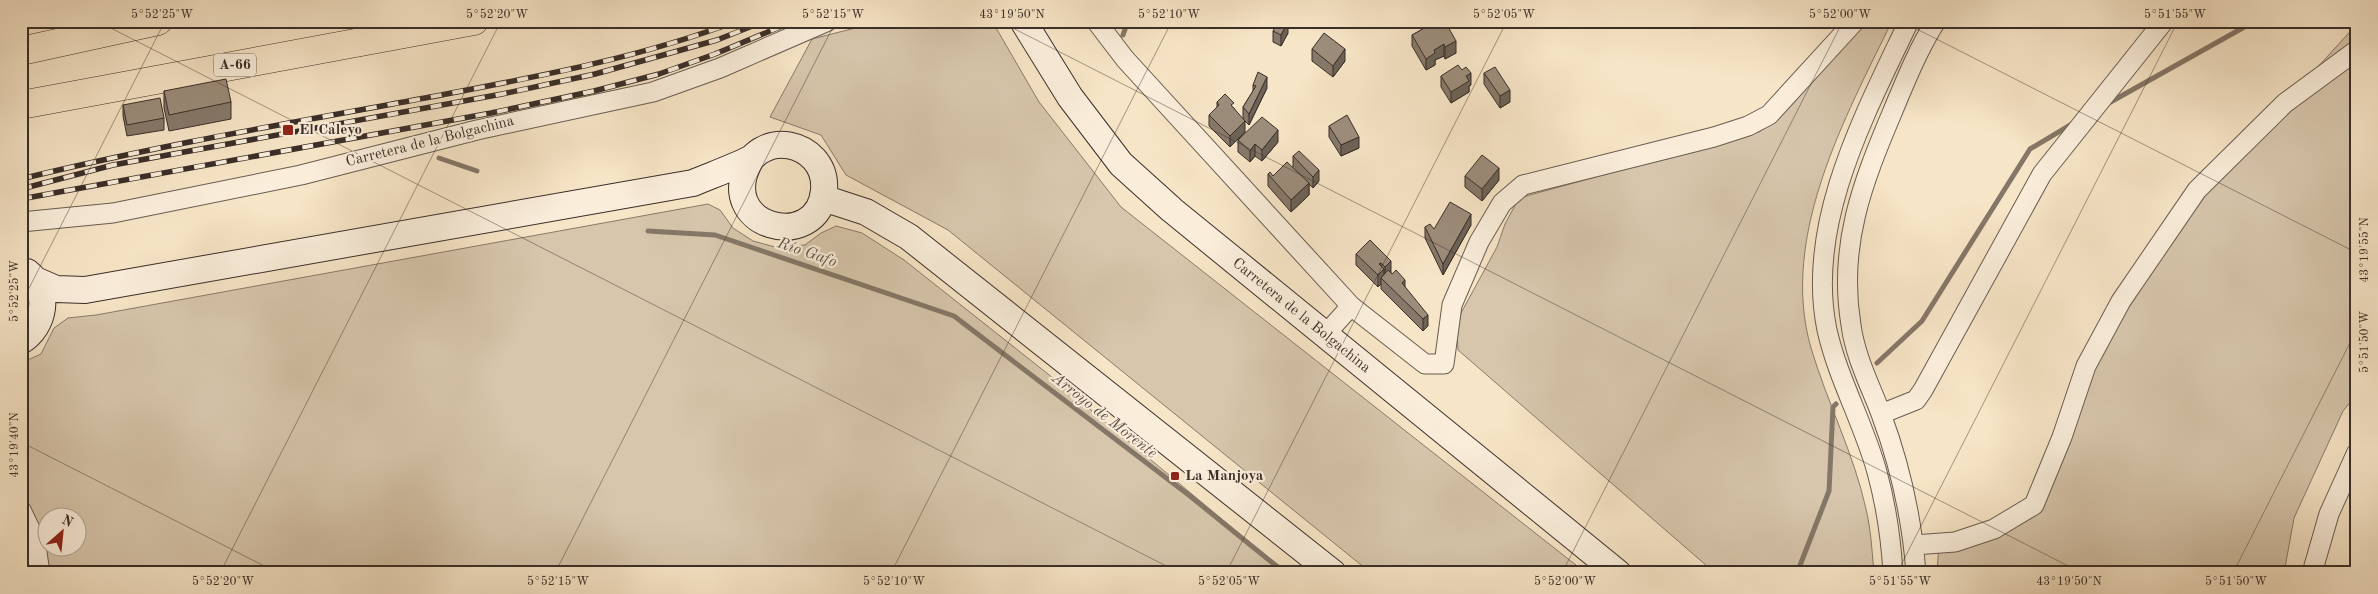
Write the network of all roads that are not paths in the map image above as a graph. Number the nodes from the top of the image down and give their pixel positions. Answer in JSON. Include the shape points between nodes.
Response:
{"nodes":[{"id":1,"x":158,"y":21,"type":"edge"},
{"id":2,"x":474,"y":21,"type":"edge"},
{"id":3,"x":828,"y":21,"type":"edge"},
{"id":4,"x":1023,"y":21,"type":"edge"},
{"id":5,"x":1096,"y":21,"type":"edge"},
{"id":6,"x":1855,"y":21,"type":"edge"},
{"id":7,"x":1909,"y":21,"type":"edge"},
{"id":8,"x":1936,"y":21,"type":"edge"},
{"id":9,"x":2164,"y":21,"type":"edge"},
{"id":10,"x":2357,"y":50,"type":"edge"},
{"id":11,"x":21,"y":51,"type":"edge"},
{"id":12,"x":21,"y":105,"type":"edge"},
{"id":13,"x":751,"y":159,"type":"junction"},
{"id":14,"x":693,"y":183,"type":"junction"},
{"id":15,"x":824,"y":198,"type":"junction"},
{"id":16,"x":745,"y":204,"type":"junction"},
{"id":17,"x":21,"y":222,"type":"edge"},
{"id":18,"x":27,"y":274,"type":"edge"},
{"id":19,"x":85,"y":290,"type":"junction"},
{"id":20,"x":1351,"y":306,"type":"junction"},
{"id":21,"x":40,"y":318,"type":"junction"},
{"id":22,"x":1324,"y":336,"type":"junction"},
{"id":23,"x":21,"y":341,"type":"edge"},
{"id":24,"x":1881,"y":414,"type":"junction"},
{"id":25,"x":2357,"y":452,"type":"edge"},
{"id":26,"x":21,"y":510,"type":"edge"},
{"id":27,"x":1914,"y":545,"type":"junction"},
{"id":28,"x":40,"y":573,"type":"edge"},
{"id":29,"x":1333,"y":573,"type":"edge"},
{"id":30,"x":1618,"y":573,"type":"edge"},
{"id":31,"x":1893,"y":573,"type":"edge"},
{"id":32,"x":1916,"y":573,"type":"edge"},
{"id":33,"x":2312,"y":573,"type":"edge"}],
"edges":[{"from":1,"to":11,"type":"highway"},
{"from":2,"to":12,"type":"highway","number":"A-66"},
{"from":3,"to":17,"type":"street","name":"Carretera de la Bolgachina","via":[[720,68],[653,92],[477,130],[282,178],[113,213]]},
{"from":4,"to":22,"type":"street","name":"Carretera de la Bolgachina","via":[[1070,97],[1122,164],[1172,210]]},
{"from":5,"to":20,"type":"street","via":[[1125,58]]},
{"from":6,"to":20,"type":"street","via":[[1769,115],[1748,126],[1523,185],[1502,203],[1479,242],[1452,306],[1444,364],[1425,364]]},
{"from":7,"to":31,"type":"street","via":[[1857,135],[1833,202],[1822,264],[1827,329],[1877,472],[1891,536]]},
{"from":8,"to":24,"type":"street","via":[[1876,150],[1857,202],[1850,239],[1847,269],[1851,326]]},
{"from":9,"to":24,"type":"street","via":[[2042,174],[1924,390],[1916,400]]},
{"from":10,"to":27,"type":"street","via":[[2284,103],[2197,190],[2121,301],[2086,366],[2034,505],[1994,529],[1955,542]]},
{"from":13,"to":14,"type":"street"},
{"from":13,"to":15,"type":"street","via":[[762,150],[778,144],[792,145],[808,153],[819,165],[825,181]]},
{"from":13,"to":16,"type":"street","via":[[743,173],[741,189]]},
{"from":14,"to":16,"type":"street","via":[[729,193]]},
{"from":14,"to":19,"type":"street"},
{"from":15,"to":16,"type":"street","via":[[817,211],[805,222],[788,228],[772,226],[753,215]]},
{"from":15,"to":29,"type":"street","via":[[866,212],[910,237]]},
{"from":18,"to":19,"type":"street","via":[[56,290]]},
{"from":18,"to":21,"type":"street","via":[[42,297]]},
{"from":19,"to":21,"type":"street"},
{"from":20,"to":22,"type":"street"},
{"from":21,"to":23,"type":"street","via":[[30,336]]},
{"from":22,"to":30,"type":"street","name":"Carretera de la Bolgachina"},
{"from":24,"to":27,"type":"street","via":[[1900,471]]},
{"from":25,"to":33,"type":"street","via":[[2329,514]]},
{"from":26,"to":28,"type":"street","via":[[35,539]]},
{"from":27,"to":32,"type":"street"}]}
